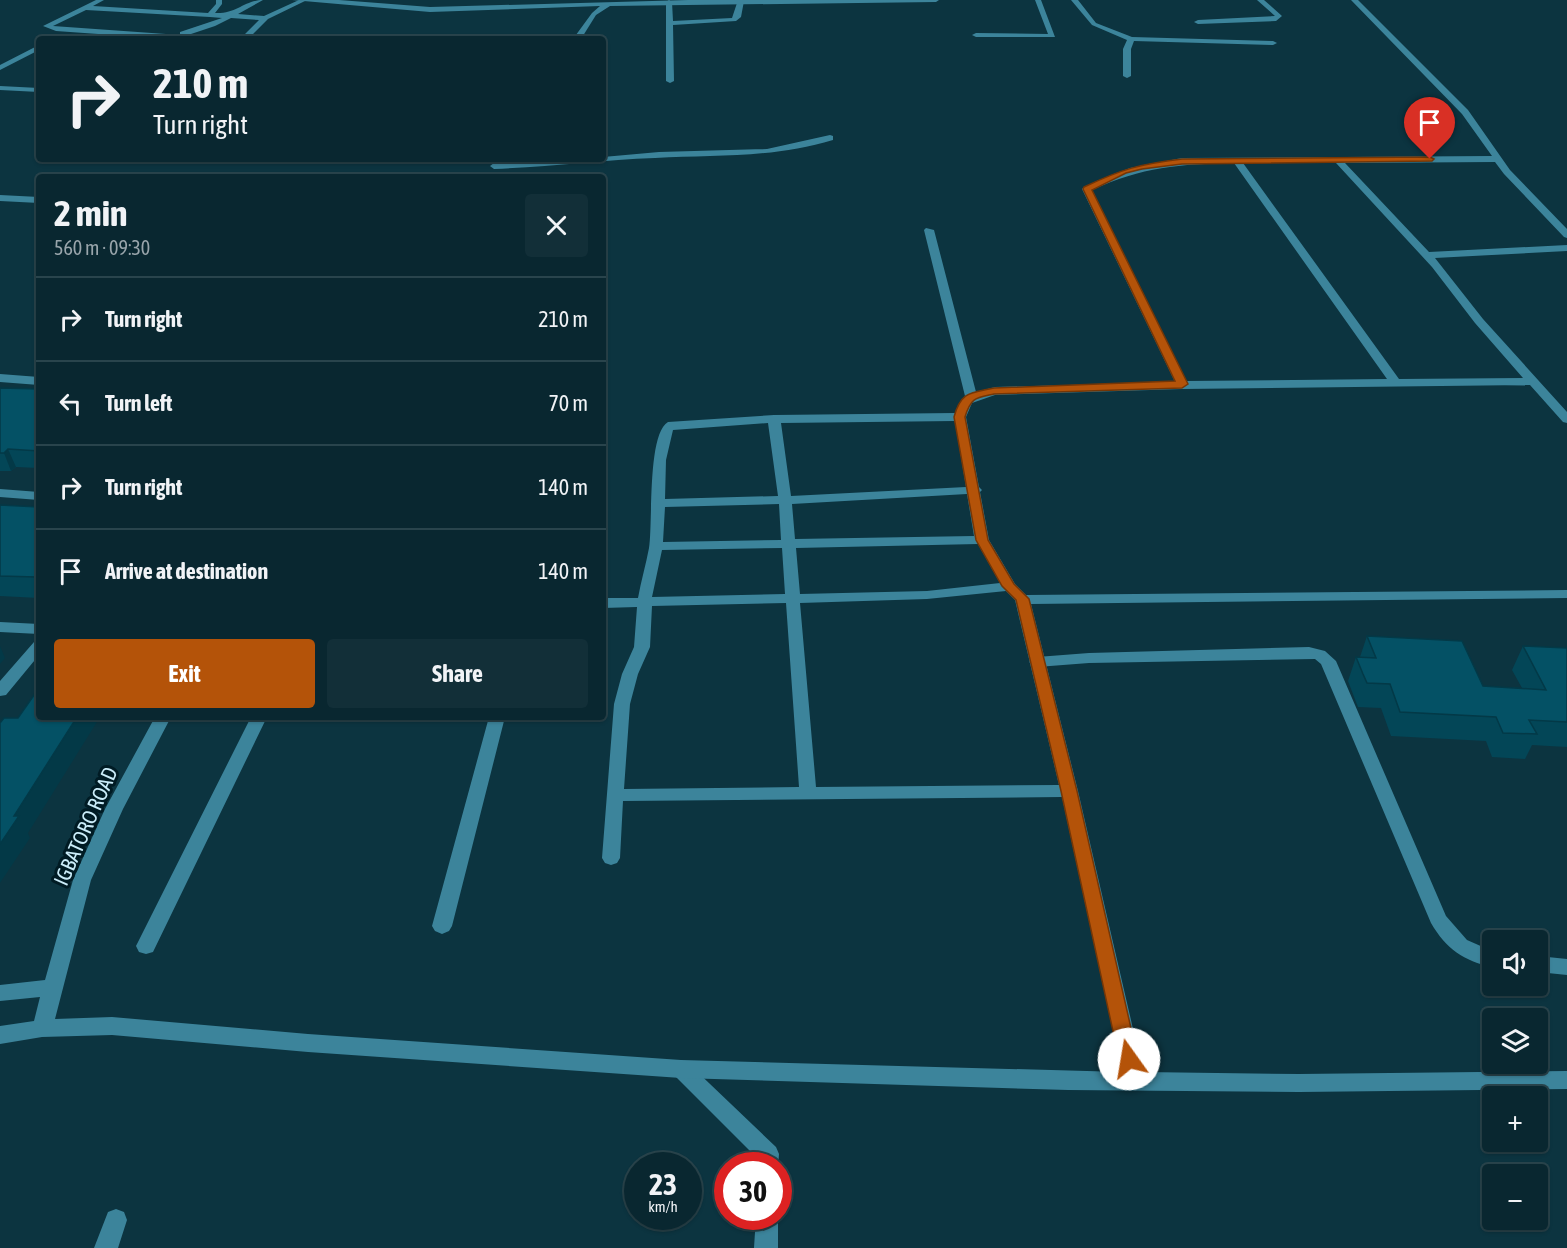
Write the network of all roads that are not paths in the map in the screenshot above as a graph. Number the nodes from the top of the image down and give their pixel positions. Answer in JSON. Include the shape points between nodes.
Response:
{"nodes":[{"id":1,"x":101,"y":0,"type":"edge"},
{"id":2,"x":219,"y":0,"type":"edge"},
{"id":3,"x":260,"y":0,"type":"edge"},
{"id":4,"x":299,"y":0,"type":"edge"},
{"id":5,"x":325,"y":0,"type":"edge"},
{"id":6,"x":936,"y":0,"type":"edge"},
{"id":7,"x":1038,"y":0,"type":"edge"},
{"id":8,"x":1074,"y":0,"type":"edge"},
{"id":9,"x":1260,"y":0,"type":"edge"},
{"id":10,"x":1354,"y":0,"type":"edge"},
{"id":11,"x":699,"y":1,"type":"edge"},
{"id":12,"x":581,"y":2,"type":"edge"},
{"id":13,"x":669,"y":2,"type":"junction"},
{"id":14,"x":741,"y":2,"type":"junction"},
{"id":15,"x":343,"y":3,"type":"junction"},
{"id":16,"x":246,"y":4,"type":"edge"},
{"id":17,"x":608,"y":4,"type":"junction"},
{"id":18,"x":85,"y":8,"type":"junction"},
{"id":19,"x":210,"y":15,"type":"junction"},
{"id":20,"x":229,"y":16,"type":"junction"},
{"id":21,"x":265,"y":18,"type":"junction"},
{"id":22,"x":1198,"y":22,"type":"dead end"},
{"id":23,"x":670,"y":23,"type":"junction"},
{"id":24,"x":70,"y":30,"type":"junction"},
{"id":25,"x":976,"y":35,"type":"dead end"},
{"id":26,"x":59,"y":36,"type":"edge"},
{"id":27,"x":156,"y":36,"type":"edge"},
{"id":28,"x":174,"y":36,"type":"edge"},
{"id":29,"x":250,"y":36,"type":"edge"},
{"id":30,"x":579,"y":36,"type":"edge"},
{"id":31,"x":1131,"y":39,"type":"junction"},
{"id":32,"x":1273,"y":43,"type":"dead end"},
{"id":33,"x":36,"y":49,"type":"edge"},
{"id":34,"x":0,"y":68,"type":"edge"},
{"id":35,"x":1127,"y":76,"type":"dead end"},
{"id":36,"x":670,"y":81,"type":"dead end"},
{"id":37,"x":0,"y":88,"type":"edge"},
{"id":38,"x":36,"y":90,"type":"edge"},
{"id":39,"x":830,"y":138,"type":"dead end"},
{"id":40,"x":1498,"y":159,"type":"junction"},
{"id":41,"x":606,"y":160,"type":"edge"},
{"id":42,"x":1338,"y":160,"type":"junction"},
{"id":43,"x":1237,"y":161,"type":"junction"},
{"id":44,"x":496,"y":162,"type":"edge"},
{"id":45,"x":584,"y":162,"type":"edge"},
{"id":46,"x":0,"y":198,"type":"edge"},
{"id":47,"x":36,"y":200,"type":"edge"},
{"id":48,"x":929,"y":230,"type":"dead end"},
{"id":49,"x":1567,"y":235,"type":"edge"},
{"id":50,"x":1567,"y":248,"type":"edge"},
{"id":51,"x":1426,"y":255,"type":"junction"},
{"id":52,"x":0,"y":378,"type":"edge"},
{"id":53,"x":36,"y":381,"type":"edge"},
{"id":54,"x":1533,"y":381,"type":"junction"},
{"id":55,"x":1396,"y":383,"type":"junction"},
{"id":56,"x":1182,"y":384,"type":"junction"},
{"id":57,"x":971,"y":396,"type":"junction"},
{"id":58,"x":960,"y":417,"type":"junction"},
{"id":59,"x":1567,"y":418,"type":"edge"},
{"id":60,"x":774,"y":419,"type":"junction"},
{"id":61,"x":975,"y":490,"type":"junction"},
{"id":62,"x":0,"y":493,"type":"edge"},
{"id":63,"x":36,"y":496,"type":"edge"},
{"id":64,"x":785,"y":500,"type":"junction"},
{"id":65,"x":658,"y":503,"type":"junction"},
{"id":66,"x":982,"y":540,"type":"junction"},
{"id":67,"x":788,"y":544,"type":"junction"},
{"id":68,"x":656,"y":546,"type":"junction"},
{"id":69,"x":1009,"y":586,"type":"junction"},
{"id":70,"x":1567,"y":594,"type":"edge"},
{"id":71,"x":792,"y":599,"type":"junction"},
{"id":72,"x":1022,"y":599,"type":"junction"},
{"id":73,"x":644,"y":602,"type":"junction"},
{"id":74,"x":606,"y":603,"type":"edge"},
{"id":75,"x":0,"y":627,"type":"edge"},
{"id":76,"x":36,"y":629,"type":"edge"},
{"id":77,"x":36,"y":649,"type":"edge"},
{"id":78,"x":1037,"y":662,"type":"junction"},
{"id":79,"x":0,"y":691,"type":"edge"},
{"id":80,"x":161,"y":720,"type":"edge"},
{"id":81,"x":258,"y":720,"type":"edge"},
{"id":82,"x":496,"y":720,"type":"edge"},
{"id":83,"x":1069,"y":791,"type":"junction"},
{"id":84,"x":808,"y":793,"type":"junction"},
{"id":85,"x":615,"y":795,"type":"junction"},
{"id":86,"x":611,"y":858,"type":"dead end"},
{"id":87,"x":442,"y":926,"type":"dead end"},
{"id":88,"x":146,"y":946,"type":"dead end"},
{"id":89,"x":1482,"y":957,"type":"edge"},
{"id":90,"x":1548,"y":965,"type":"edge"},
{"id":91,"x":1567,"y":966,"type":"edge"},
{"id":92,"x":54,"y":987,"type":"junction"},
{"id":93,"x":0,"y":993,"type":"edge"},
{"id":94,"x":42,"y":1028,"type":"junction"},
{"id":95,"x":0,"y":1035,"type":"edge"},
{"id":96,"x":681,"y":1069,"type":"junction"},
{"id":97,"x":1567,"y":1080,"type":"edge"},
{"id":98,"x":1134,"y":1081,"type":"junction"},
{"id":99,"x":766,"y":1152,"type":"edge"},
{"id":100,"x":116,"y":1220,"type":"dead end"},
{"id":101,"x":767,"y":1230,"type":"edge"},
{"id":102,"x":106,"y":1248,"type":"edge"},
{"id":103,"x":766,"y":1248,"type":"edge"}],
"edges":[{"from":1,"to":18,"type":"street"},
{"from":2,"to":19,"type":"street"},
{"from":3,"to":16,"type":"street"},
{"from":4,"to":15,"type":"street"},
{"from":4,"to":21,"type":"street"},
{"from":5,"to":15,"type":"street"},
{"from":6,"to":14,"type":"street"},
{"from":7,"to":25,"type":"street","via":[[1052,35]]},
{"from":8,"to":31,"type":"street","via":[[1094,24]]},
{"from":9,"to":22,"type":"street","via":[[1279,16],[1268,20]]},
{"from":10,"to":40,"type":"street","via":[[1465,112]]},
{"from":11,"to":13,"type":"street"},
{"from":11,"to":14,"type":"street"},
{"from":12,"to":15,"type":"street","via":[[455,11]]},
{"from":12,"to":17,"type":"street"},
{"from":13,"to":17,"type":"street"},
{"from":13,"to":23,"type":"street"},
{"from":14,"to":23,"type":"street","via":[[734,20]]},
{"from":16,"to":20,"type":"street"},
{"from":17,"to":30,"type":"street","via":[[594,14]]},
{"from":18,"to":19,"type":"street"},
{"from":18,"to":24,"type":"street","via":[[47,26]]},
{"from":19,"to":20,"type":"street"},
{"from":20,"to":21,"type":"street"},
{"from":20,"to":28,"type":"street"},
{"from":21,"to":29,"type":"street","via":[[254,26]]},
{"from":23,"to":36,"type":"street"},
{"from":24,"to":26,"type":"street"},
{"from":24,"to":27,"type":"street"},
{"from":31,"to":32,"type":"street"},
{"from":31,"to":35,"type":"street"},
{"from":33,"to":34,"type":"street"},
{"from":37,"to":38,"type":"street"},
{"from":39,"to":41,"type":"street","via":[[780,152]]},
{"from":40,"to":42,"type":"street"},
{"from":40,"to":49,"type":"street"},
{"from":42,"to":43,"type":"street"},
{"from":42,"to":51,"type":"street"},
{"from":43,"to":55,"type":"street"},
{"from":43,"to":56,"type":"street","via":[[1141,166],[1087,189]]},
{"from":44,"to":45,"type":"street"},
{"from":46,"to":47,"type":"street"},
{"from":48,"to":57,"type":"street"},
{"from":50,"to":51,"type":"street"},
{"from":51,"to":54,"type":"street"},
{"from":52,"to":53,"type":"street"},
{"from":54,"to":55,"type":"street"},
{"from":54,"to":59,"type":"street"},
{"from":55,"to":56,"type":"street"},
{"from":56,"to":57,"type":"street","via":[[994,391]]},
{"from":57,"to":58,"type":"street","via":[[964,402]]},
{"from":58,"to":60,"type":"street"},
{"from":58,"to":61,"type":"street"},
{"from":60,"to":64,"type":"street"},
{"from":60,"to":65,"type":"street","via":[[667,428],[660,460]]},
{"from":61,"to":64,"type":"street"},
{"from":61,"to":66,"type":"street"},
{"from":62,"to":63,"type":"street"},
{"from":64,"to":65,"type":"street"},
{"from":64,"to":67,"type":"street"},
{"from":65,"to":68,"type":"street"},
{"from":66,"to":67,"type":"street"},
{"from":66,"to":69,"type":"street"},
{"from":67,"to":68,"type":"street"},
{"from":67,"to":71,"type":"street"},
{"from":68,"to":73,"type":"street"},
{"from":69,"to":71,"type":"street","via":[[927,595]]},
{"from":69,"to":72,"type":"street"},
{"from":70,"to":72,"type":"street"},
{"from":71,"to":73,"type":"street"},
{"from":71,"to":84,"type":"street"},
{"from":72,"to":78,"type":"street"},
{"from":73,"to":74,"type":"street"},
{"from":73,"to":85,"type":"street","via":[[642,646],[622,704]]},
{"from":75,"to":76,"type":"street"},
{"from":77,"to":79,"type":"street"},
{"from":78,"to":83,"type":"street"},
{"from":78,"to":89,"type":"street","via":[[1308,652],[1320,655],[1328,661],[1438,918],[1450,939]]},
{"from":80,"to":92,"type":"street","name":"IGBATORO ROAD","via":[[82,880]]},
{"from":81,"to":88,"type":"street"},
{"from":82,"to":87,"type":"street"},
{"from":83,"to":84,"type":"street"},
{"from":83,"to":98,"type":"street"},
{"from":84,"to":85,"type":"street"},
{"from":85,"to":86,"type":"street"},
{"from":90,"to":91,"type":"street"},
{"from":92,"to":93,"type":"street"},
{"from":92,"to":94,"type":"street","name":"IGBATORO ROAD"},
{"from":94,"to":95,"type":"street"},
{"from":94,"to":96,"type":"street","via":[[112,1026]]},
{"from":96,"to":98,"type":"street"},
{"from":96,"to":99,"type":"street"},
{"from":97,"to":98,"type":"street"},
{"from":100,"to":102,"type":"street"},
{"from":101,"to":103,"type":"street"}]}
